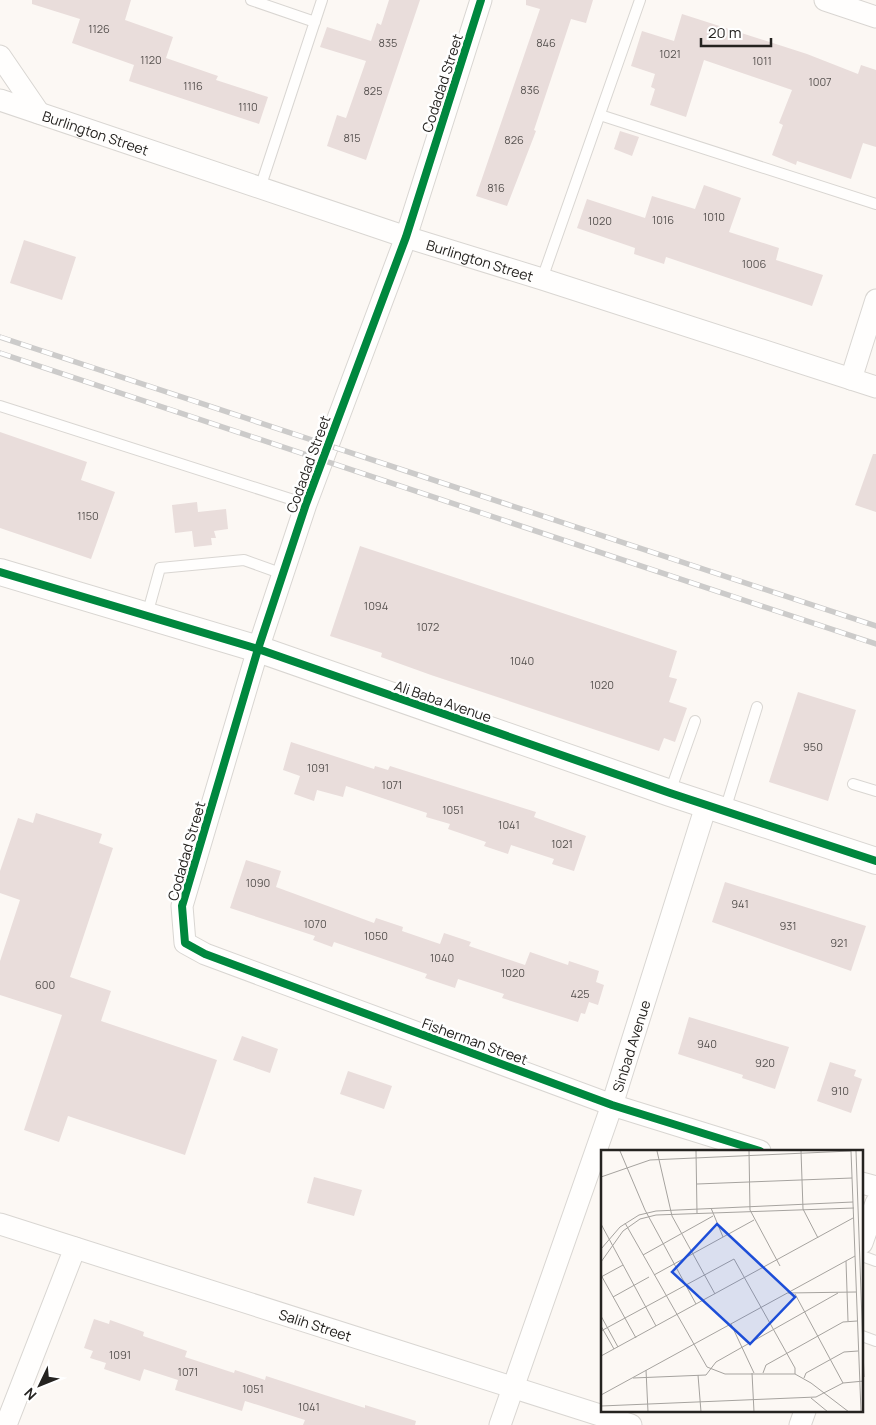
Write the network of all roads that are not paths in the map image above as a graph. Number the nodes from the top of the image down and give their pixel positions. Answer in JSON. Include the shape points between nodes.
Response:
{"nodes":[{"id":1,"x":251,"y":0,"type":"edge"},
{"id":2,"x":322,"y":0,"type":"edge"},
{"id":3,"x":481,"y":0,"type":"edge"},
{"id":4,"x":640,"y":0,"type":"edge"},
{"id":5,"x":825,"y":0,"type":"edge"},
{"id":6,"x":876,"y":17,"type":"edge"},
{"id":7,"x":315,"y":22,"type":"junction"},
{"id":8,"x":0,"y":56,"type":"edge"},
{"id":9,"x":0,"y":100,"type":"edge"},
{"id":10,"x":39,"y":113,"type":"junction"},
{"id":11,"x":600,"y":115,"type":"junction"},
{"id":12,"x":260,"y":188,"type":"junction"},
{"id":13,"x":876,"y":204,"type":"edge"},
{"id":14,"x":406,"y":237,"type":"junction"},
{"id":15,"x":542,"y":279,"type":"junction"},
{"id":16,"x":876,"y":300,"type":"edge"},
{"id":17,"x":851,"y":379,"type":"junction"},
{"id":18,"x":876,"y":387,"type":"edge"},
{"id":19,"x":0,"y":406,"type":"edge"},
{"id":20,"x":306,"y":504,"type":"junction"},
{"id":21,"x":0,"y":572,"type":"edge"},
{"id":22,"x":283,"y":574,"type":"junction"},
{"id":23,"x":147,"y":616,"type":"junction"},
{"id":24,"x":258,"y":649,"type":"junction"},
{"id":25,"x":757,"y":706,"type":"dead end"},
{"id":26,"x":695,"y":721,"type":"dead end"},
{"id":27,"x":853,"y":784,"type":"dead end"},
{"id":28,"x":876,"y":791,"type":"edge"},
{"id":29,"x":670,"y":793,"type":"junction"},
{"id":30,"x":715,"y":808,"type":"junction"},
{"id":31,"x":876,"y":861,"type":"edge"},
{"id":32,"x":185,"y":943,"type":"joint"},
{"id":33,"x":612,"y":1105,"type":"junction"},
{"id":34,"x":757,"y":1150,"type":"edge"},
{"id":35,"x":876,"y":1203,"type":"edge"},
{"id":36,"x":0,"y":1224,"type":"edge"},
{"id":37,"x":864,"y":1237,"type":"edge"},
{"id":38,"x":75,"y":1248,"type":"junction"},
{"id":39,"x":864,"y":1257,"type":"edge"},
{"id":40,"x":876,"y":1261,"type":"edge"},
{"id":41,"x":864,"y":1337,"type":"edge"},
{"id":42,"x":876,"y":1341,"type":"edge"},
{"id":43,"x":513,"y":1388,"type":"junction"},
{"id":44,"x":805,"y":1412,"type":"edge"},
{"id":45,"x":6,"y":1425,"type":"edge"},
{"id":46,"x":500,"y":1425,"type":"edge"},
{"id":47,"x":631,"y":1425,"type":"edge"},
{"id":48,"x":800,"y":1425,"type":"edge"}],
"edges":[{"from":1,"to":7,"type":"lane"},
{"from":2,"to":7,"type":"lane"},
{"from":3,"to":14,"type":"street","name":"Codadad Street"},
{"from":4,"to":11,"type":"lane"},
{"from":5,"to":6,"type":"street"},
{"from":7,"to":12,"type":"lane"},
{"from":8,"to":10,"type":"street"},
{"from":9,"to":10,"type":"street","name":"Burlington Street"},
{"from":10,"to":12,"type":"street","name":"Burlington Street"},
{"from":11,"to":13,"type":"lane"},
{"from":11,"to":15,"type":"lane"},
{"from":12,"to":14,"type":"street","name":"Burlington Street"},
{"from":14,"to":15,"type":"street","name":"Burlington Street"},
{"from":14,"to":20,"type":"street","name":"Codadad Street"},
{"from":15,"to":17,"type":"street","name":"Burlington Street"},
{"from":16,"to":17,"type":"street"},
{"from":17,"to":18,"type":"street","name":"Burlington Street"},
{"from":19,"to":20,"type":"lane"},
{"from":20,"to":22,"type":"street","name":"Codadad Street"},
{"from":21,"to":23,"type":"street","name":"Ali Baba Avenue"},
{"from":22,"to":23,"type":"lane","via":[[244,560],[160,568]]},
{"from":22,"to":24,"type":"street","name":"Codadad Street"},
{"from":23,"to":24,"type":"street","name":"Ali Baba Avenue"},
{"from":24,"to":29,"type":"street","name":"Ali Baba Avenue"},
{"from":24,"to":32,"type":"street","name":"Codadad Street","via":[[182,906]]},
{"from":25,"to":30,"type":"lane"},
{"from":26,"to":29,"type":"lane"},
{"from":27,"to":28,"type":"lane"},
{"from":29,"to":30,"type":"street","name":"Ali Baba Avenue"},
{"from":30,"to":31,"type":"street","name":"Ali Baba Avenue"},
{"from":30,"to":33,"type":"street","name":"Sinbad Avenue"},
{"from":32,"to":33,"type":"street","name":"Fisherman Street","via":[[205,954]]},
{"from":33,"to":34,"type":"street","name":"Fisherman Street"},
{"from":33,"to":43,"type":"street","name":"Sinbad Avenue"},
{"from":35,"to":37,"type":"street"},
{"from":36,"to":38,"type":"street","name":"Salih Street"},
{"from":38,"to":43,"type":"street","name":"Salih Street"},
{"from":38,"to":45,"type":"street"},
{"from":39,"to":40,"type":"lane"},
{"from":41,"to":42,"type":"lane"},
{"from":43,"to":46,"type":"street","name":"Sinbad Avenue"},
{"from":43,"to":47,"type":"street","name":"Salih Street"},
{"from":44,"to":48,"type":"street"}]}
